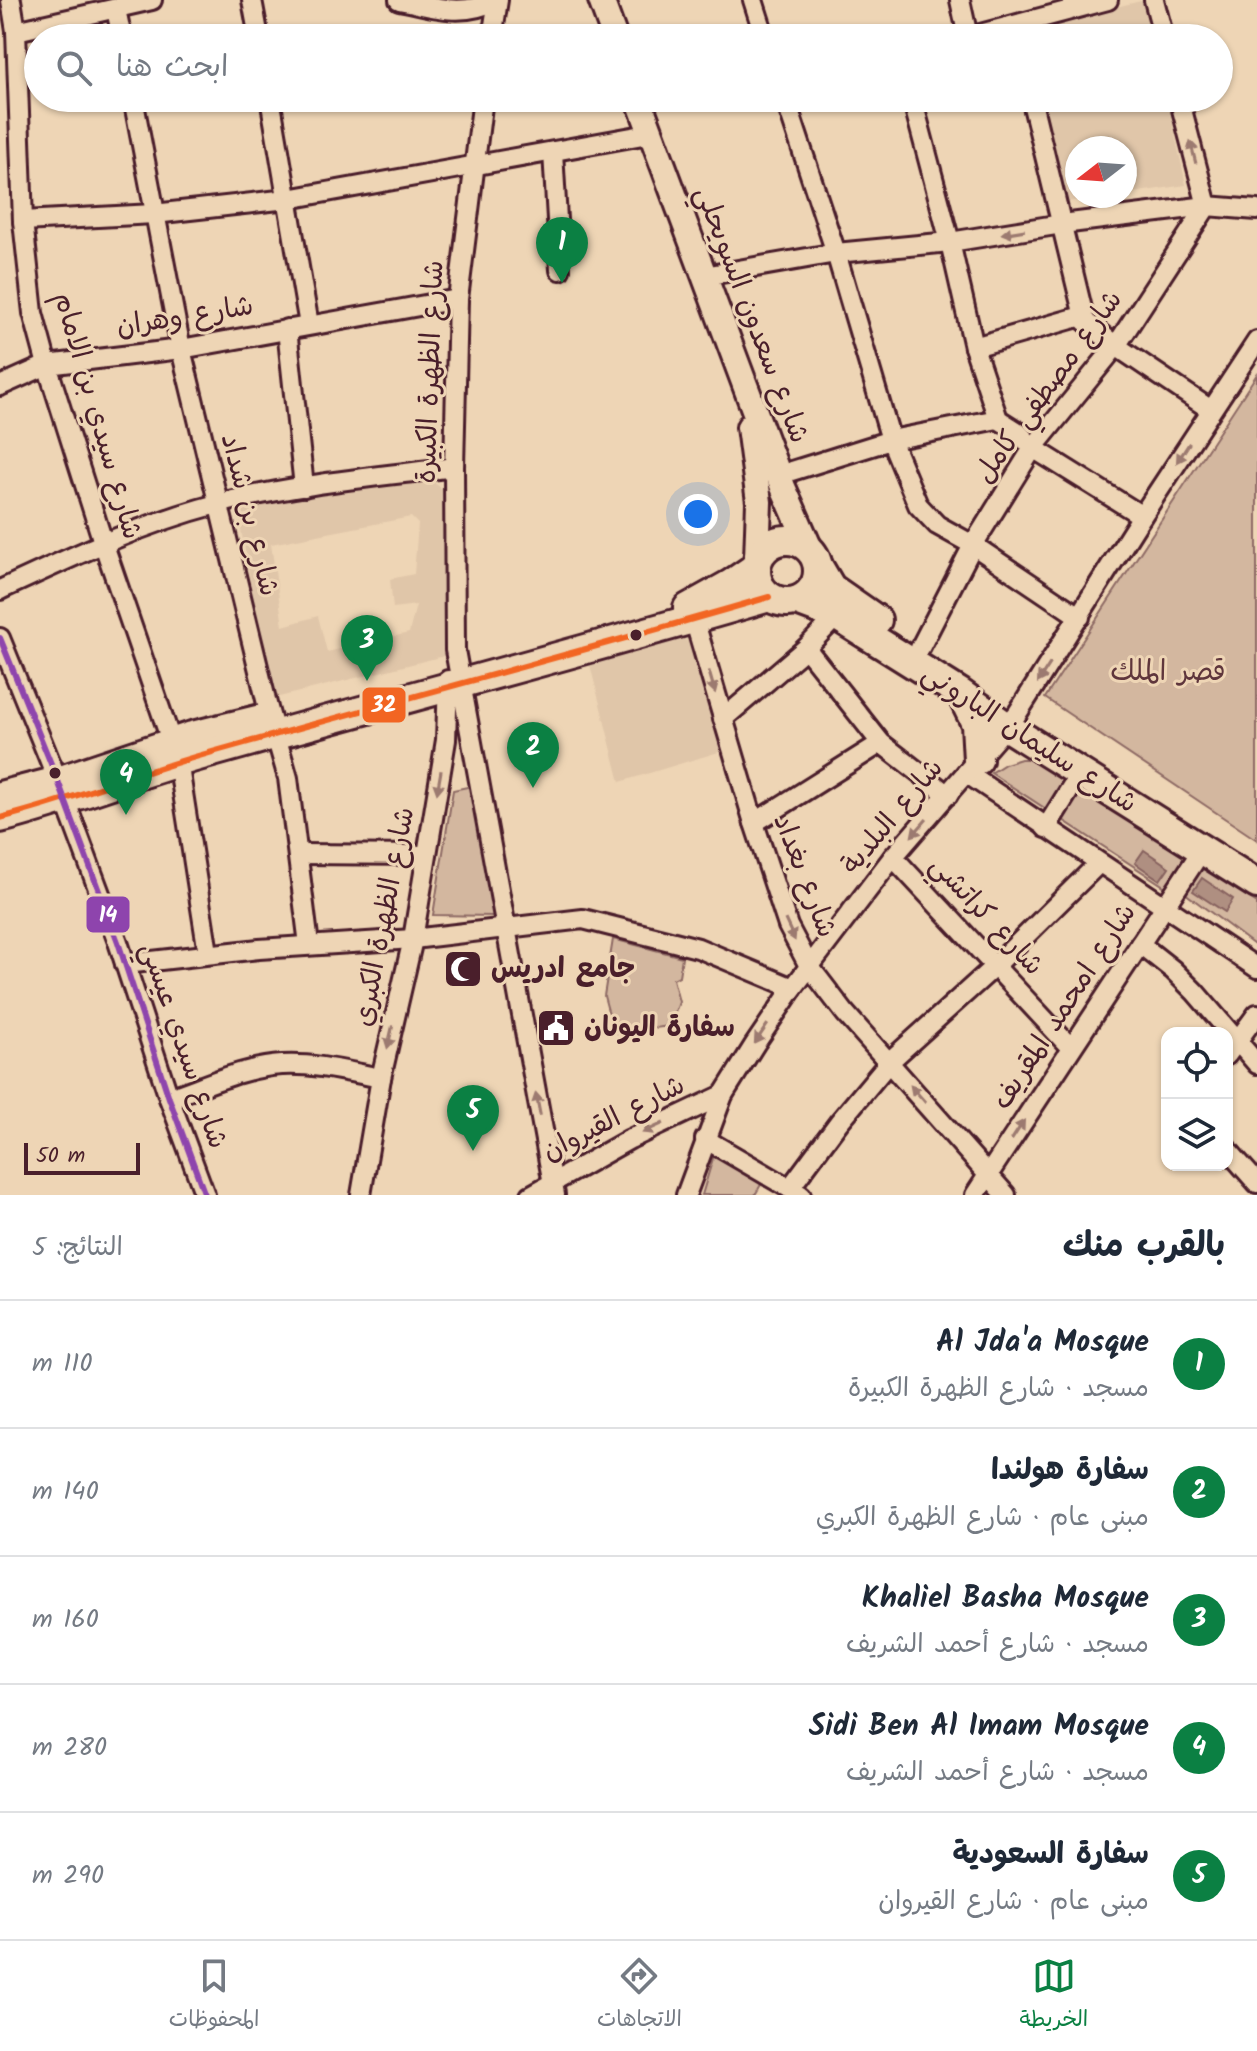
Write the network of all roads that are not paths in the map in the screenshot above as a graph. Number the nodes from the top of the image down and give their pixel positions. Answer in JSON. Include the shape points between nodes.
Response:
{"nodes":[{"id":1,"x":11,"y":0,"type":"edge"},
{"id":2,"x":152,"y":0,"type":"edge"},
{"id":3,"x":252,"y":0,"type":"edge"},
{"id":4,"x":399,"y":0,"type":"edge"},
{"id":5,"x":498,"y":0,"type":"edge"},
{"id":6,"x":753,"y":0,"type":"edge"},
{"id":7,"x":960,"y":0,"type":"edge"},
{"id":8,"x":1108,"y":0,"type":"edge"},
{"id":9,"x":1154,"y":0,"type":"edge"},
{"id":10,"x":592,"y":1,"type":"edge"},
{"id":11,"x":116,"y":9,"type":"junction"},
{"id":12,"x":48,"y":24,"type":"edge"},
{"id":13,"x":119,"y":24,"type":"edge"},
{"id":14,"x":256,"y":24,"type":"edge"},
{"id":15,"x":494,"y":24,"type":"edge"},
{"id":16,"x":599,"y":24,"type":"edge"},
{"id":17,"x":606,"y":24,"type":"edge"},
{"id":18,"x":761,"y":24,"type":"edge"},
{"id":19,"x":964,"y":24,"type":"edge"},
{"id":20,"x":1036,"y":24,"type":"edge"},
{"id":21,"x":1160,"y":24,"type":"edge"},
{"id":22,"x":24,"y":29,"type":"edge"},
{"id":23,"x":16,"y":31,"type":"junction"},
{"id":24,"x":136,"y":112,"type":"edge"},
{"id":25,"x":272,"y":112,"type":"edge"},
{"id":26,"x":481,"y":112,"type":"edge"},
{"id":27,"x":634,"y":112,"type":"edge"},
{"id":28,"x":643,"y":112,"type":"edge"},
{"id":29,"x":790,"y":112,"type":"edge"},
{"id":30,"x":916,"y":112,"type":"edge"},
{"id":31,"x":1034,"y":112,"type":"edge"},
{"id":32,"x":1183,"y":112,"type":"edge"},
{"id":33,"x":643,"y":135,"type":"junction"},
{"id":34,"x":553,"y":152,"type":"junction"},
{"id":35,"x":474,"y":164,"type":"junction"},
{"id":36,"x":288,"y":199,"type":"junction"},
{"id":37,"x":1207,"y":206,"type":"junction"},
{"id":38,"x":1257,"y":210,"type":"edge"},
{"id":39,"x":154,"y":214,"type":"junction"},
{"id":40,"x":23,"y":221,"type":"junction"},
{"id":41,"x":1062,"y":224,"type":"junction"},
{"id":42,"x":950,"y":242,"type":"junction"},
{"id":43,"x":836,"y":253,"type":"junction"},
{"id":44,"x":560,"y":270,"type":"dead end"},
{"id":45,"x":704,"y":276,"type":"junction"},
{"id":46,"x":458,"y":299,"type":"junction"},
{"id":47,"x":1082,"y":316,"type":"junction"},
{"id":48,"x":309,"y":325,"type":"junction"},
{"id":49,"x":287,"y":329,"type":"junction"},
{"id":50,"x":1257,"y":341,"type":"edge"},
{"id":51,"x":1116,"y":346,"type":"junction"},
{"id":52,"x":974,"y":347,"type":"junction"},
{"id":53,"x":181,"y":349,"type":"junction"},
{"id":54,"x":47,"y":365,"type":"junction"},
{"id":55,"x":0,"y":386,"type":"edge"},
{"id":56,"x":1211,"y":410,"type":"junction"},
{"id":57,"x":998,"y":419,"type":"junction"},
{"id":58,"x":891,"y":440,"type":"junction"},
{"id":59,"x":1033,"y":448,"type":"junction"},
{"id":60,"x":454,"y":467,"type":"junction"},
{"id":61,"x":781,"y":481,"type":"junction"},
{"id":62,"x":304,"y":487,"type":"junction"},
{"id":63,"x":759,"y":502,"type":"junction"},
{"id":64,"x":218,"y":504,"type":"junction"},
{"id":65,"x":1142,"y":516,"type":"junction"},
{"id":66,"x":103,"y":542,"type":"junction"},
{"id":67,"x":973,"y":545,"type":"junction"},
{"id":68,"x":815,"y":559,"type":"junction"},
{"id":69,"x":756,"y":563,"type":"junction"},
{"id":70,"x":0,"y":590,"type":"edge"},
{"id":71,"x":783,"y":599,"type":"junction"},
{"id":72,"x":690,"y":614,"type":"junction"},
{"id":73,"x":837,"y":616,"type":"junction"},
{"id":74,"x":1080,"y":617,"type":"junction"},
{"id":75,"x":0,"y":638,"type":"edge"},
{"id":76,"x":806,"y":648,"type":"junction"},
{"id":77,"x":920,"y":648,"type":"junction"},
{"id":78,"x":455,"y":671,"type":"junction"},
{"id":79,"x":960,"y":693,"type":"junction"},
{"id":80,"x":723,"y":719,"type":"junction"},
{"id":81,"x":1012,"y":721,"type":"junction"},
{"id":82,"x":274,"y":725,"type":"junction"},
{"id":83,"x":470,"y":737,"type":"junction"},
{"id":84,"x":446,"y":740,"type":"junction"},
{"id":85,"x":881,"y":743,"type":"junction"},
{"id":86,"x":175,"y":752,"type":"junction"},
{"id":87,"x":972,"y":767,"type":"junction"},
{"id":88,"x":1080,"y":773,"type":"junction"},
{"id":89,"x":61,"y":791,"type":"junction"},
{"id":90,"x":948,"y":795,"type":"junction"},
{"id":91,"x":7,"y":805,"type":"edge"},
{"id":92,"x":754,"y":823,"type":"junction"},
{"id":93,"x":1046,"y":828,"type":"junction"},
{"id":94,"x":1202,"y":850,"type":"junction"},
{"id":95,"x":298,"y":854,"type":"junction"},
{"id":96,"x":425,"y":855,"type":"junction"},
{"id":97,"x":893,"y":857,"type":"junction"},
{"id":98,"x":1098,"y":864,"type":"junction"},
{"id":99,"x":1257,"y":866,"type":"edge"},
{"id":100,"x":1257,"y":884,"type":"edge"},
{"id":101,"x":1165,"y":907,"type":"junction"},
{"id":102,"x":504,"y":927,"type":"junction"},
{"id":103,"x":413,"y":939,"type":"junction"},
{"id":104,"x":1140,"y":944,"type":"junction"},
{"id":105,"x":309,"y":945,"type":"junction"},
{"id":106,"x":208,"y":953,"type":"junction"},
{"id":107,"x":125,"y":964,"type":"junction"},
{"id":108,"x":809,"y":966,"type":"junction"},
{"id":109,"x":994,"y":967,"type":"junction"},
{"id":110,"x":1257,"y":968,"type":"edge"},
{"id":111,"x":793,"y":988,"type":"junction"},
{"id":112,"x":1257,"y":1014,"type":"edge"},
{"id":113,"x":1218,"y":1027,"type":"edge"},
{"id":114,"x":1233,"y":1047,"type":"edge"},
{"id":115,"x":1071,"y":1048,"type":"junction"},
{"id":116,"x":1233,"y":1049,"type":"edge"},
{"id":117,"x":890,"y":1061,"type":"junction"},
{"id":118,"x":1257,"y":1064,"type":"edge"},
{"id":119,"x":381,"y":1078,"type":"junction"},
{"id":120,"x":723,"y":1095,"type":"junction"},
{"id":121,"x":169,"y":1098,"type":"junction"},
{"id":122,"x":705,"y":1139,"type":"junction"},
{"id":123,"x":1233,"y":1156,"type":"edge"},
{"id":124,"x":988,"y":1175,"type":"junction"},
{"id":125,"x":1257,"y":1183,"type":"edge"},
{"id":126,"x":554,"y":1188,"type":"edge"},
{"id":127,"x":796,"y":1191,"type":"edge"},
{"id":128,"x":205,"y":1195,"type":"edge"},
{"id":129,"x":361,"y":1195,"type":"edge"},
{"id":130,"x":531,"y":1195,"type":"edge"},
{"id":131,"x":686,"y":1195,"type":"edge"},
{"id":132,"x":975,"y":1195,"type":"edge"},
{"id":133,"x":1006,"y":1195,"type":"edge"}],
"edges":[{"from":1,"to":23,"type":"street","name":"شارع سيدي بن الامام"},
{"from":2,"to":11,"type":"street"},
{"from":3,"to":14,"type":"street"},
{"from":4,"to":5,"type":"street","via":[[456,11]]},
{"from":5,"to":15,"type":"street"},
{"from":6,"to":18,"type":"street"},
{"from":7,"to":19,"type":"street"},
{"from":8,"to":20,"type":"street"},
{"from":9,"to":21,"type":"street"},
{"from":10,"to":16,"type":"main road"},
{"from":10,"to":17,"type":"main road"},
{"from":11,"to":12,"type":"street"},
{"from":11,"to":13,"type":"street"},
{"from":22,"to":23,"type":"street"},
{"from":23,"to":40,"type":"street","name":"شارع سيدي بن الامام"},
{"from":24,"to":39,"type":"street","name":"شارع بن شداد"},
{"from":25,"to":36,"type":"street"},
{"from":26,"to":35,"type":"street","name":"شارع الظهرة الكبيرة"},
{"from":27,"to":33,"type":"main road","name":"شارع سعدون السويحلي"},
{"from":28,"to":45,"type":"main road","name":"شارع سعدون السويحلي"},
{"from":29,"to":43,"type":"street"},
{"from":30,"to":42,"type":"street"},
{"from":31,"to":41,"type":"street"},
{"from":37,"to":32,"type":"street","one_way":true},
{"from":33,"to":34,"type":"street"},
{"from":33,"to":63,"type":"main road","name":"شارع سعدون السويحلي","via":[[747,418]]},
{"from":34,"to":35,"type":"street"},
{"from":34,"to":44,"type":"street"},
{"from":35,"to":36,"type":"street"},
{"from":35,"to":46,"type":"street","name":"شارع الظهرة الكبيرة"},
{"from":36,"to":39,"type":"street"},
{"from":36,"to":48,"type":"street"},
{"from":37,"to":38,"type":"street"},
{"from":37,"to":41,"type":"street"},
{"from":37,"to":51,"type":"street","name":"شارع مصطفي كامل"},
{"from":39,"to":40,"type":"street"},
{"from":39,"to":53,"type":"street","name":"شارع بن شداد"},
{"from":40,"to":54,"type":"street","name":"شارع سيدي بن الامام","via":[[33,313]]},
{"from":41,"to":42,"type":"street","one_way":true},
{"from":41,"to":47,"type":"street"},
{"from":42,"to":43,"type":"street"},
{"from":42,"to":52,"type":"street"},
{"from":43,"to":45,"type":"street"},
{"from":43,"to":58,"type":"street"},
{"from":45,"to":61,"type":"main road","name":"شارع سعدون السويحلي"},
{"from":46,"to":48,"type":"street","name":"شارع وهران"},
{"from":46,"to":60,"type":"street","name":"شارع الظهرة الكبيرة"},
{"from":47,"to":51,"type":"street"},
{"from":47,"to":52,"type":"street"},
{"from":48,"to":49,"type":"street","name":"شارع وهران"},
{"from":49,"to":53,"type":"street","name":"شارع وهران"},
{"from":49,"to":62,"type":"street"},
{"from":50,"to":56,"type":"street","name":"شارع البلدية"},
{"from":51,"to":56,"type":"street"},
{"from":51,"to":59,"type":"street","name":"شارع مصطفي كامل"},
{"from":52,"to":57,"type":"street"},
{"from":53,"to":54,"type":"street","name":"شارع وهران"},
{"from":53,"to":64,"type":"street","name":"شارع بن شداد"},
{"from":54,"to":55,"type":"street","name":"شارع وهران"},
{"from":54,"to":66,"type":"street","name":"شارع سيدي بن الامام"},
{"from":56,"to":65,"type":"street","name":"شارع البلدية","one_way":true},
{"from":57,"to":58,"type":"street"},
{"from":57,"to":59,"type":"street"},
{"from":58,"to":61,"type":"street"},
{"from":58,"to":67,"type":"street","via":[[918,505],[937,525]]},
{"from":59,"to":65,"type":"street"},
{"from":59,"to":67,"type":"street","name":"شارع مصطفي كامل"},
{"from":60,"to":62,"type":"street"},
{"from":60,"to":78,"type":"street","name":"شارع الظهرة الكبيرة"},
{"from":61,"to":63,"type":"main road","via":[[786,510],[779,520],[765,520]]},
{"from":61,"to":68,"type":"main road","name":"شارع سعدون السويحلي"},
{"from":62,"to":64,"type":"street"},
{"from":63,"to":69,"type":"main road","name":"شارع سعدون السويحلي"},
{"from":64,"to":66,"type":"street"},
{"from":64,"to":82,"type":"street","name":"شارع بن شداد"},
{"from":65,"to":74,"type":"street","name":"شارع البلدية"},
{"from":66,"to":70,"type":"street"},
{"from":66,"to":86,"type":"street","name":"شارع سيدي بن الامام"},
{"from":67,"to":74,"type":"street"},
{"from":67,"to":77,"type":"street","name":"شارع مصطفي كامل"},
{"from":68,"to":69,"type":"highway","via":[[803,544],[782,540],[763,550]]},
{"from":68,"to":71,"type":"highway","via":[[816,583],[805,597]]},
{"from":68,"to":77,"type":"highway","name":"شارع سليمان الباروني","via":[[831,588]]},
{"from":69,"to":71,"type":"highway","via":[[758,584]]},
{"from":69,"to":72,"type":"highway"},
{"from":71,"to":72,"type":"highway"},
{"from":71,"to":73,"type":"highway","name":"شارع سليمان الباروني"},
{"from":72,"to":78,"type":"highway"},
{"from":72,"to":80,"type":"street","name":"شارع بغداد","one_way":true},
{"from":73,"to":76,"type":"street"},
{"from":73,"to":79,"type":"highway","name":"شارع سليمان الباروني"},
{"from":74,"to":81,"type":"street","name":"شارع البلدية","one_way":true},
{"from":75,"to":89,"type":"street","name":"شارع سيدي عيسي"},
{"from":76,"to":80,"type":"street"},
{"from":76,"to":85,"type":"street"},
{"from":77,"to":81,"type":"highway","name":"شارع سليمان الباروني"},
{"from":78,"to":82,"type":"highway"},
{"from":78,"to":83,"type":"street"},
{"from":78,"to":84,"type":"street","name":"شارع الظهرة الكبري"},
{"from":79,"to":81,"type":"highway","name":"شارع سليمان الباروني"},
{"from":79,"to":87,"type":"highway","via":[[976,724]]},
{"from":80,"to":92,"type":"street","name":"شارع بغداد"},
{"from":81,"to":87,"type":"street","name":"شارع البلدية"},
{"from":81,"to":88,"type":"highway","name":"شارع سليمان الباروني"},
{"from":81,"to":99,"type":"highway","name":"شارع سليمان الباروني","via":[[1138,787]]},
{"from":82,"to":86,"type":"highway"},
{"from":82,"to":95,"type":"street","name":"شارع بن شداد","via":[[288,778]]},
{"from":83,"to":84,"type":"street"},
{"from":83,"to":102,"type":"street"},
{"from":84,"to":96,"type":"street","name":"شارع الظهرة الكبري","one_way":true},
{"from":85,"to":90,"type":"street"},
{"from":85,"to":92,"type":"street"},
{"from":86,"to":89,"type":"highway"},
{"from":86,"to":106,"type":"street","name":"شارع سيدي بن الامام"},
{"from":87,"to":90,"type":"street","name":"شارع البلدية"},
{"from":87,"to":93,"type":"street"},
{"from":88,"to":93,"type":"street"},
{"from":88,"to":94,"type":"highway","name":"شارع سليمان الباروني"},
{"from":89,"to":91,"type":"highway"},
{"from":89,"to":107,"type":"street","name":"شارع سيدي عيسي"},
{"from":90,"to":97,"type":"street","name":"شارع البلدية","one_way":true},
{"from":92,"to":108,"type":"street","name":"شارع بغداد","one_way":true,"via":[[788,926]]},
{"from":93,"to":98,"type":"street"},
{"from":94,"to":100,"type":"highway","name":"شارع سليمان الباروني"},
{"from":94,"to":101,"type":"street","name":"شارع امحمد المقريف"},
{"from":95,"to":96,"type":"street"},
{"from":95,"to":105,"type":"street","name":"شارع بن شداد"},
{"from":96,"to":103,"type":"street","name":"شارع الظهرة الكبري"},
{"from":97,"to":108,"type":"street","name":"شارع البلدية"},
{"from":97,"to":109,"type":"street","name":"شارع كراتشي"},
{"from":98,"to":101,"type":"street"},
{"from":98,"to":109,"type":"street"},
{"from":101,"to":104,"type":"street","name":"شارع امحمد المقريف"},
{"from":101,"to":110,"type":"street"},
{"from":102,"to":103,"type":"street"},
{"from":102,"to":111,"type":"street","via":[[583,919],[698,948]]},
{"from":126,"to":102,"type":"street","one_way":true},
{"from":103,"to":105,"type":"street"},
{"from":103,"to":119,"type":"street","name":"شارع الظهرة الكبري","one_way":true},
{"from":104,"to":113,"type":"street","via":[[1195,992]]},
{"from":104,"to":115,"type":"street","name":"شارع امحمد المقريف"},
{"from":105,"to":106,"type":"street"},
{"from":106,"to":107,"type":"street"},
{"from":107,"to":121,"type":"street","name":"شارع سيدي عيسي"},
{"from":108,"to":111,"type":"street","name":"شارع البلدية"},
{"from":108,"to":117,"type":"street","name":"شارع بغداد"},
{"from":109,"to":115,"type":"street","name":"شارع كراتشي"},
{"from":109,"to":117,"type":"street"},
{"from":111,"to":120,"type":"street","name":"شارع البلدية","one_way":true},
{"from":112,"to":114,"type":"street"},
{"from":124,"to":115,"type":"street","name":"شارع امحمد المقريف","one_way":true},
{"from":116,"to":118,"type":"street"},
{"from":124,"to":117,"type":"street","name":"شارع بغداد","one_way":true},
{"from":117,"to":127,"type":"street","via":[[839,1122]]},
{"from":119,"to":121,"type":"street","via":[[283,1065]]},
{"from":119,"to":129,"type":"street","name":"شارع الظهرة الكبري"},
{"from":120,"to":122,"type":"street","name":"شارع البلدية"},
{"from":120,"to":126,"type":"street","name":"شارع القيروان","one_way":true,"via":[[630,1139]]},
{"from":121,"to":128,"type":"street","name":"شارع سيدي عيسي"},
{"from":122,"to":127,"type":"street"},
{"from":122,"to":131,"type":"street","name":"شارع البلدية"},
{"from":123,"to":125,"type":"street"},
{"from":124,"to":132,"type":"street","name":"شارع امحمد المقريف"},
{"from":124,"to":133,"type":"street","name":"شارع بغداد"},
{"from":126,"to":130,"type":"street","name":"شارع القيروان"}]}
